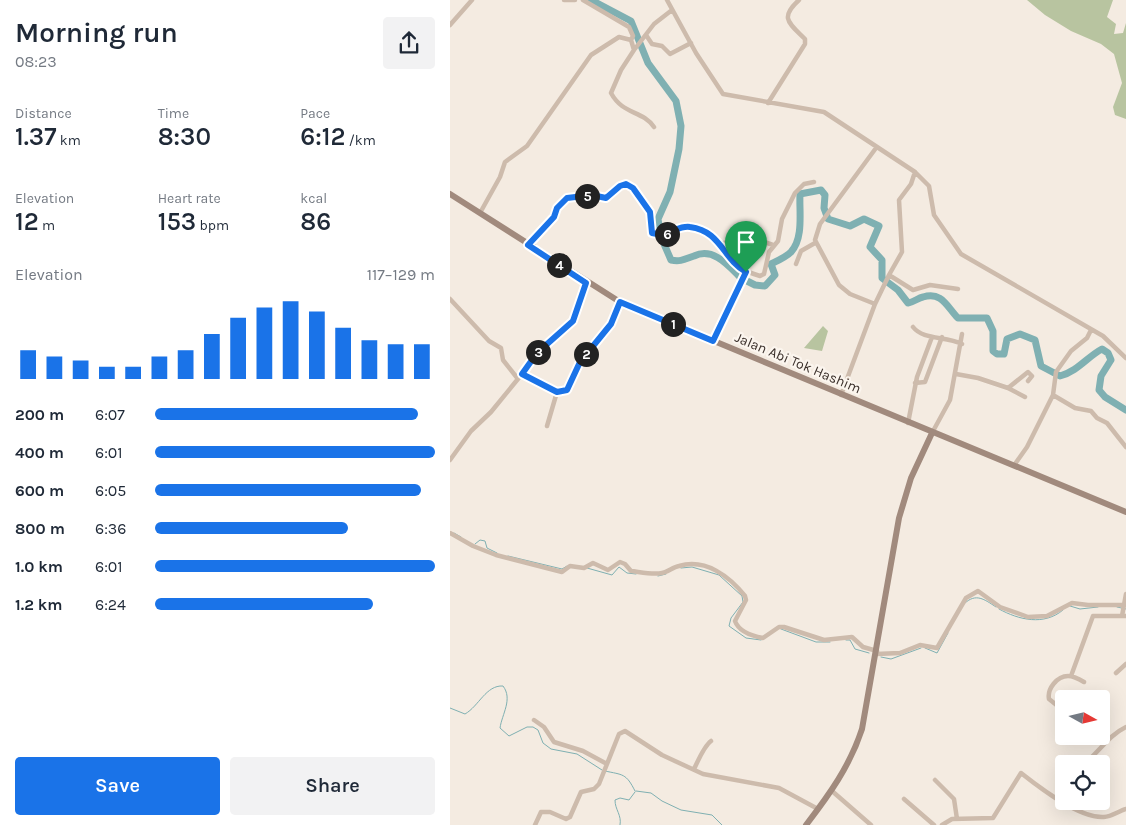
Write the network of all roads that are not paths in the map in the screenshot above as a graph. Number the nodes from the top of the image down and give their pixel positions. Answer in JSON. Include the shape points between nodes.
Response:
{"nodes":[{"id":1,"x":472,"y":0,"type":"edge"},
{"id":2,"x":564,"y":0,"type":"edge"},
{"id":3,"x":575,"y":0,"type":"edge"},
{"id":4,"x":583,"y":0,"type":"edge"},
{"id":5,"x":667,"y":0,"type":"edge"},
{"id":6,"x":799,"y":0,"type":"edge"},
{"id":7,"x":672,"y":10,"type":"junction"},
{"id":8,"x":450,"y":25,"type":"edge"},
{"id":9,"x":645,"y":37,"type":"junction"},
{"id":10,"x":631,"y":40,"type":"junction"},
{"id":11,"x":691,"y":43,"type":"junction"},
{"id":12,"x":634,"y":50,"type":"junction"},
{"id":13,"x":768,"y":103,"type":"junction"},
{"id":14,"x":654,"y":127,"type":"dead end"},
{"id":15,"x":876,"y":148,"type":"junction"},
{"id":16,"x":915,"y":172,"type":"junction"},
{"id":17,"x":814,"y":182,"type":"dead end"},
{"id":18,"x":450,"y":194,"type":"edge"},
{"id":19,"x":480,"y":213,"type":"junction"},
{"id":20,"x":720,"y":243,"type":"junction"},
{"id":21,"x":815,"y":243,"type":"junction"},
{"id":22,"x":528,"y":245,"type":"junction"},
{"id":23,"x":773,"y":245,"type":"junction"},
{"id":24,"x":796,"y":264,"type":"dead end"},
{"id":25,"x":746,"y":272,"type":"junction"},
{"id":26,"x":888,"y":277,"type":"junction"},
{"id":27,"x":586,"y":283,"type":"junction"},
{"id":28,"x":958,"y":289,"type":"dead end"},
{"id":29,"x":450,"y":300,"type":"edge"},
{"id":30,"x":620,"y":302,"type":"junction"},
{"id":31,"x":875,"y":304,"type":"junction"},
{"id":32,"x":913,"y":327,"type":"dead end"},
{"id":33,"x":1091,"y":330,"type":"junction"},
{"id":34,"x":962,"y":334,"type":"dead end"},
{"id":35,"x":932,"y":337,"type":"junction"},
{"id":36,"x":942,"y":337,"type":"junction"},
{"id":37,"x":713,"y":341,"type":"junction"},
{"id":38,"x":962,"y":344,"type":"junction"},
{"id":39,"x":1126,"y":358,"type":"edge"},
{"id":40,"x":522,"y":374,"type":"junction"},
{"id":41,"x":956,"y":374,"type":"junction"},
{"id":42,"x":518,"y":379,"type":"junction"},
{"id":43,"x":1028,"y":381,"type":"dead end"},
{"id":44,"x":915,"y":382,"type":"junction"},
{"id":45,"x":1008,"y":388,"type":"junction"},
{"id":46,"x":557,"y":392,"type":"junction"},
{"id":47,"x":842,"y":395,"type":"junction"},
{"id":48,"x":1053,"y":395,"type":"junction"},
{"id":49,"x":1025,"y":397,"type":"dead end"},
{"id":50,"x":908,"y":423,"type":"junction"},
{"id":51,"x":546,"y":426,"type":"dead end"},
{"id":52,"x":932,"y":433,"type":"junction"},
{"id":53,"x":1126,"y":447,"type":"edge"},
{"id":54,"x":450,"y":460,"type":"edge"},
{"id":55,"x":1015,"y":464,"type":"junction"},
{"id":56,"x":1126,"y":512,"type":"edge"},
{"id":57,"x":450,"y":533,"type":"edge"},
{"id":58,"x":1126,"y":594,"type":"edge"},
{"id":59,"x":1123,"y":606,"type":"junction"},
{"id":60,"x":1123,"y":615,"type":"edge"},
{"id":61,"x":876,"y":653,"type":"junction"},
{"id":62,"x":1126,"y":664,"type":"edge"},
{"id":63,"x":1116,"y":673,"type":"dead end"},
{"id":64,"x":1072,"y":676,"type":"junction"},
{"id":65,"x":1084,"y":682,"type":"dead end"},
{"id":66,"x":1055,"y":705,"type":"edge"},
{"id":67,"x":534,"y":720,"type":"dead end"},
{"id":68,"x":1126,"y":727,"type":"edge"},
{"id":69,"x":711,"y":741,"type":"dead end"},
{"id":70,"x":1095,"y":755,"type":"edge"},
{"id":71,"x":606,"y":766,"type":"junction"},
{"id":72,"x":694,"y":769,"type":"junction"},
{"id":73,"x":935,"y":780,"type":"dead end"},
{"id":74,"x":832,"y":791,"type":"junction"},
{"id":75,"x":1055,"y":796,"type":"edge"},
{"id":76,"x":904,"y":799,"type":"dead end"},
{"id":77,"x":818,"y":809,"type":"junction"},
{"id":78,"x":1126,"y":809,"type":"edge"},
{"id":79,"x":1080,"y":810,"type":"edge"},
{"id":80,"x":957,"y":819,"type":"junction"},
{"id":81,"x":535,"y":825,"type":"edge"},
{"id":82,"x":806,"y":825,"type":"edge"},
{"id":83,"x":871,"y":825,"type":"edge"},
{"id":84,"x":934,"y":825,"type":"edge"},
{"id":85,"x":942,"y":825,"type":"edge"}],
"edges":[{"from":1,"to":8,"type":"street"},
{"from":2,"to":3,"type":"street"},
{"from":4,"to":10,"type":"street","via":[[629,27],[633,36]]},
{"from":5,"to":7,"type":"street"},
{"from":6,"to":13,"type":"street","via":[[788,10],[787,16],[805,39],[805,44]]},
{"from":7,"to":9,"type":"street","via":[[659,19]]},
{"from":7,"to":11,"type":"street"},
{"from":9,"to":11,"type":"street","via":[[670,54]]},
{"from":9,"to":12,"type":"street"},
{"from":10,"to":12,"type":"street"},
{"from":10,"to":19,"type":"street","via":[[619,37],[591,55],[527,146],[506,162]]},
{"from":11,"to":13,"type":"street","via":[[723,94]]},
{"from":12,"to":14,"type":"street","via":[[611,93],[631,113],[644,116]]},
{"from":13,"to":15,"type":"street","via":[[824,112]]},
{"from":15,"to":16,"type":"street"},
{"from":15,"to":21,"type":"street","via":[[817,231]]},
{"from":16,"to":26,"type":"street","via":[[899,200],[902,252]]},
{"from":16,"to":33,"type":"street","via":[[929,186],[934,215],[961,254]]},
{"from":17,"to":23,"type":"street","via":[[804,184],[795,192],[782,219],[778,241]]},
{"from":18,"to":19,"type":"main road","name":"Jalan Abi Tok Hashim"},
{"from":19,"to":22,"type":"main road","name":"Jalan Abi Tok Hashim"},
{"from":20,"to":22,"type":"street","via":[[691,227],[665,234],[652,232],[650,212],[633,188],[626,184],[606,198],[592,195],[567,198]]},
{"from":20,"to":23,"type":"street","via":[[747,236]]},
{"from":20,"to":25,"type":"street","via":[[731,261]]},
{"from":21,"to":24,"type":"street","via":[[801,251]]},
{"from":21,"to":31,"type":"street","via":[[839,285],[850,294]]},
{"from":22,"to":27,"type":"main road","name":"Jalan Abi Tok Hashim"},
{"from":23,"to":25,"type":"street","via":[[764,274]]},
{"from":25,"to":37,"type":"street"},
{"from":26,"to":28,"type":"street","via":[[913,290],[930,285]]},
{"from":26,"to":31,"type":"street"},
{"from":27,"to":30,"type":"main road","name":"Jalan Abi Tok Hashim"},
{"from":27,"to":40,"type":"street","via":[[573,321],[537,353]]},
{"from":29,"to":42,"type":"street","via":[[489,342],[499,345],[503,360]]},
{"from":30,"to":37,"type":"main road","name":"Jalan Abi Tok Hashim"},
{"from":30,"to":46,"type":"street","via":[[611,324],[580,362],[567,390]]},
{"from":31,"to":47,"type":"street"},
{"from":32,"to":35,"type":"street","via":[[919,334]]},
{"from":33,"to":39,"type":"street"},
{"from":33,"to":48,"type":"street","via":[[1056,372]]},
{"from":34,"to":38,"type":"street"},
{"from":35,"to":36,"type":"street"},
{"from":35,"to":44,"type":"street"},
{"from":36,"to":38,"type":"street"},
{"from":36,"to":44,"type":"street","via":[[925,382]]},
{"from":37,"to":47,"type":"main road","name":"Jalan Abi Tok Hashim"},
{"from":38,"to":41,"type":"street"},
{"from":40,"to":42,"type":"street"},
{"from":40,"to":46,"type":"street"},
{"from":41,"to":45,"type":"street"},
{"from":41,"to":52,"type":"street","via":[[947,406]]},
{"from":42,"to":54,"type":"street","via":[[471,431]]},
{"from":43,"to":45,"type":"street","via":[[1032,376],[1028,372]]},
{"from":44,"to":50,"type":"street"},
{"from":45,"to":49,"type":"street"},
{"from":46,"to":51,"type":"street"},
{"from":47,"to":50,"type":"main road","name":"Jalan Abi Tok Hashim"},
{"from":48,"to":53,"type":"street","via":[[1075,408],[1092,411],[1107,423]]},
{"from":48,"to":55,"type":"street","via":[[1027,448]]},
{"from":50,"to":52,"type":"main road","name":"Jalan Abi Tok Hashim"},
{"from":52,"to":55,"type":"main road","name":"Jalan Abi Tok Hashim"},
{"from":52,"to":61,"type":"main road","via":[[908,486],[899,518]]},
{"from":55,"to":56,"type":"main road","name":"Jalan Abi Tok Hashim"},
{"from":57,"to":61,"type":"street","via":[[473,546],[562,572],[570,566],[593,564],[608,570],[620,562],[631,570],[660,574],[680,565],[706,567],[725,574],[745,596],[735,621],[748,634],[762,638],[784,627],[824,640],[852,637]]},
{"from":58,"to":59,"type":"street"},
{"from":59,"to":60,"type":"street"},
{"from":59,"to":61,"type":"street","via":[[1072,602],[1046,616],[1028,616],[1000,606],[978,591],[966,598],[937,648],[920,645],[900,653]]},
{"from":60,"to":64,"type":"street","via":[[1093,616]]},
{"from":61,"to":74,"type":"main road","via":[[862,729],[853,754]]},
{"from":62,"to":63,"type":"street"},
{"from":64,"to":65,"type":"street"},
{"from":64,"to":66,"type":"street","via":[[1056,681],[1048,694]]},
{"from":67,"to":71,"type":"street","via":[[544,727],[554,742],[583,751]]},
{"from":68,"to":70,"type":"street","via":[[1115,733]]},
{"from":69,"to":72,"type":"street","via":[[704,747]]},
{"from":71,"to":72,"type":"street","via":[[619,734],[625,731],[662,755]]},
{"from":71,"to":81,"type":"street","via":[[594,789],[581,792],[568,818],[541,812]]},
{"from":72,"to":77,"type":"street","via":[[717,778],[786,790]]},
{"from":73,"to":80,"type":"street","via":[[954,798]]},
{"from":74,"to":77,"type":"main road"},
{"from":74,"to":83,"type":"street"},
{"from":75,"to":80,"type":"street","via":[[1021,773],[992,818]]},
{"from":76,"to":84,"type":"street"},
{"from":77,"to":82,"type":"main road"},
{"from":78,"to":79,"type":"street","via":[[1105,817]]},
{"from":80,"to":85,"type":"street"}]}
